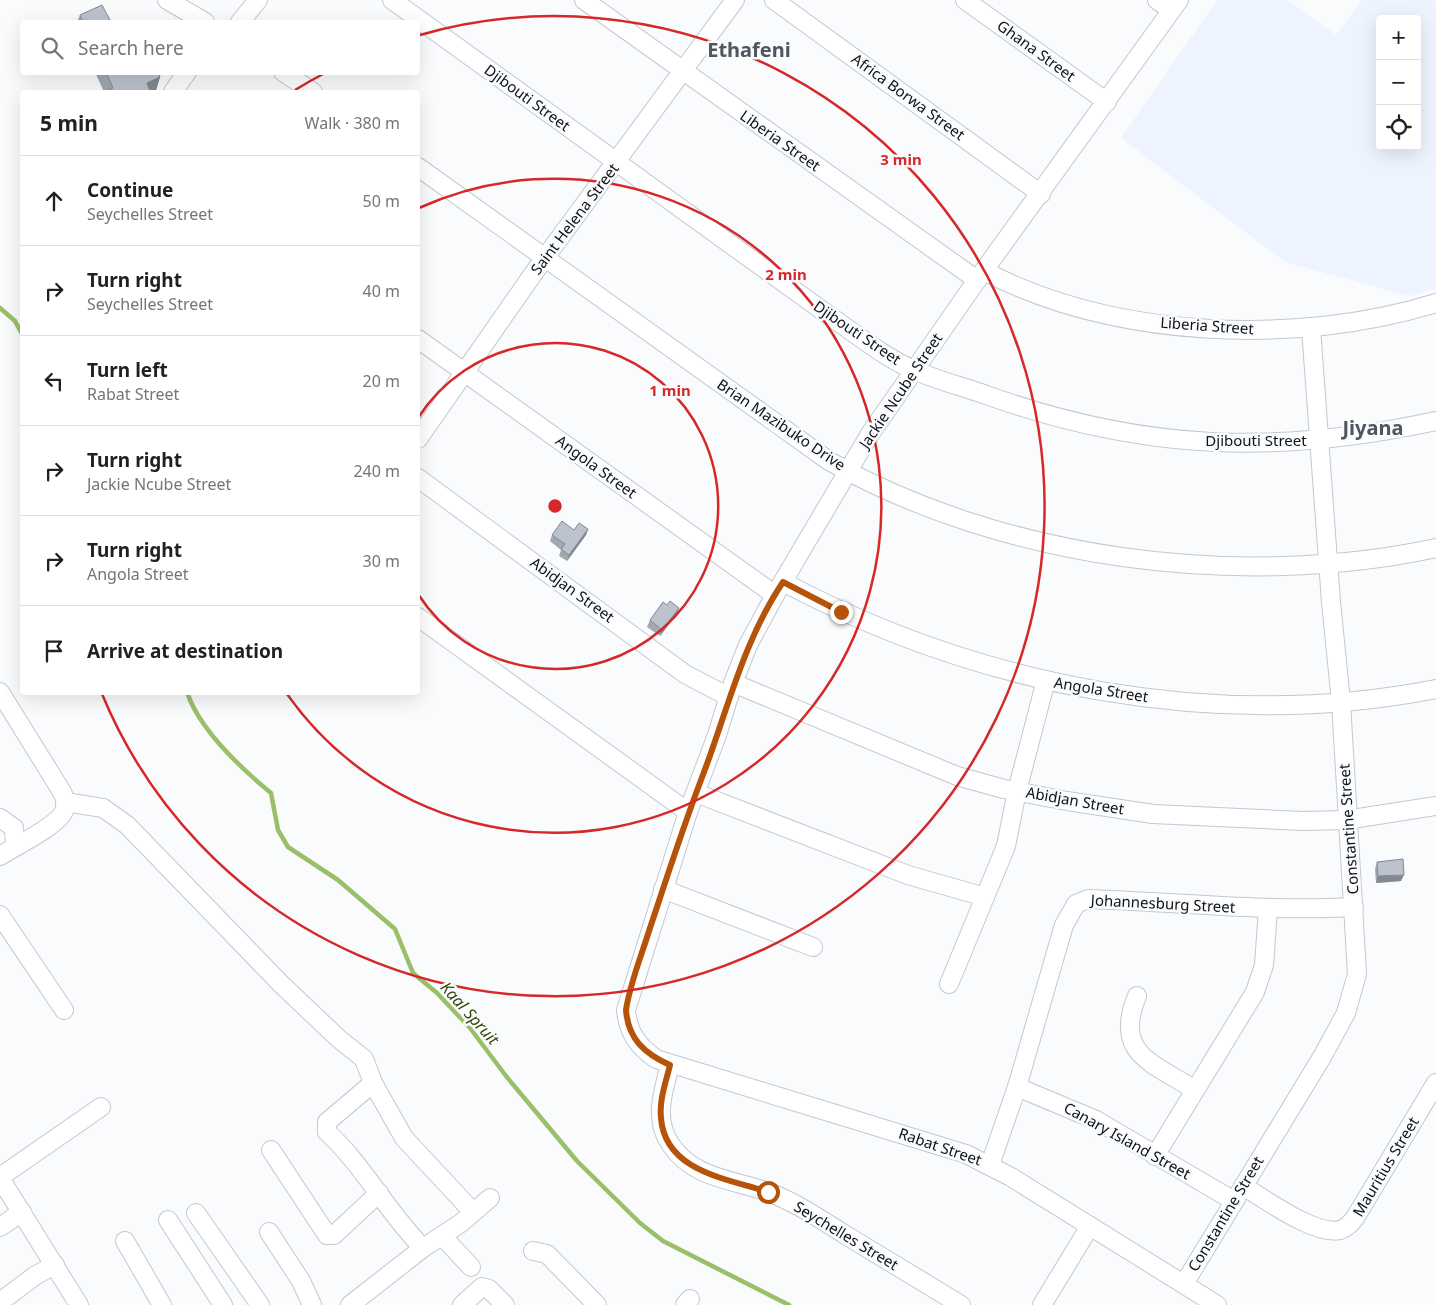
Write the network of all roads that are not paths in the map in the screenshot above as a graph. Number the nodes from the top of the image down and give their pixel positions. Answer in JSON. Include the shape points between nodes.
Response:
{"nodes":[{"id":1,"x":167,"y":0,"type":"edge"},
{"id":2,"x":258,"y":0,"type":"edge"},
{"id":3,"x":392,"y":0,"type":"edge"},
{"id":4,"x":584,"y":0,"type":"edge"},
{"id":5,"x":735,"y":0,"type":"edge"},
{"id":6,"x":774,"y":0,"type":"edge"},
{"id":7,"x":965,"y":0,"type":"edge"},
{"id":8,"x":1156,"y":0,"type":"edge"},
{"id":9,"x":1175,"y":5,"type":"edge"},
{"id":10,"x":202,"y":20,"type":"edge"},
{"id":11,"x":242,"y":20,"type":"edge"},
{"id":12,"x":419,"y":20,"type":"edge"},
{"id":13,"x":420,"y":20,"type":"edge"},
{"id":14,"x":682,"y":72,"type":"junction"},
{"id":15,"x":185,"y":75,"type":"edge"},
{"id":16,"x":288,"y":75,"type":"edge"},
{"id":17,"x":174,"y":90,"type":"edge"},
{"id":18,"x":310,"y":90,"type":"edge"},
{"id":19,"x":1107,"y":102,"type":"junction"},
{"id":20,"x":616,"y":163,"type":"junction"},
{"id":21,"x":420,"y":168,"type":"edge"},
{"id":22,"x":1041,"y":194,"type":"junction"},
{"id":23,"x":545,"y":258,"type":"junction"},
{"id":24,"x":980,"y":276,"type":"junction"},
{"id":25,"x":1436,"y":303,"type":"edge"},
{"id":26,"x":1311,"y":328,"type":"junction"},
{"id":27,"x":420,"y":339,"type":"edge"},
{"id":28,"x":914,"y":370,"type":"junction"},
{"id":29,"x":465,"y":371,"type":"junction"},
{"id":30,"x":1436,"y":421,"type":"edge"},
{"id":31,"x":420,"y":436,"type":"edge"},
{"id":32,"x":1319,"y":441,"type":"junction"},
{"id":33,"x":847,"y":471,"type":"junction"},
{"id":34,"x":420,"y":479,"type":"edge"},
{"id":35,"x":1436,"y":548,"type":"edge"},
{"id":36,"x":1328,"y":564,"type":"junction"},
{"id":37,"x":779,"y":588,"type":"junction"},
{"id":38,"x":420,"y":618,"type":"edge"},
{"id":39,"x":1046,"y":680,"type":"junction"},
{"id":40,"x":1436,"y":689,"type":"edge"},
{"id":41,"x":731,"y":690,"type":"junction"},
{"id":42,"x":0,"y":692,"type":"edge"},
{"id":43,"x":1341,"y":702,"type":"junction"},
{"id":44,"x":1017,"y":791,"type":"junction"},
{"id":45,"x":696,"y":793,"type":"junction"},
{"id":46,"x":1436,"y":806,"type":"edge"},
{"id":47,"x":65,"y":807,"type":"junction"},
{"id":48,"x":688,"y":812,"type":"junction"},
{"id":49,"x":0,"y":818,"type":"edge"},
{"id":50,"x":1346,"y":820,"type":"junction"},
{"id":51,"x":15,"y":846,"type":"junction"},
{"id":52,"x":0,"y":856,"type":"edge"},
{"id":53,"x":663,"y":889,"type":"junction"},
{"id":54,"x":985,"y":897,"type":"junction"},
{"id":55,"x":1354,"y":907,"type":"junction"},
{"id":56,"x":1268,"y":909,"type":"junction"},
{"id":57,"x":0,"y":915,"type":"edge"},
{"id":58,"x":813,"y":947,"type":"dead end"},
{"id":59,"x":949,"y":984,"type":"dead end"},
{"id":60,"x":1137,"y":996,"type":"dead end"},
{"id":61,"x":64,"y":1010,"type":"dead end"},
{"id":62,"x":638,"y":1045,"type":"joint"},
{"id":63,"x":670,"y":1065,"type":"junction"},
{"id":64,"x":373,"y":1083,"type":"junction"},
{"id":65,"x":1436,"y":1083,"type":"edge"},
{"id":66,"x":1017,"y":1087,"type":"junction"},
{"id":67,"x":1195,"y":1090,"type":"junction"},
{"id":68,"x":102,"y":1107,"type":"dead end"},
{"id":69,"x":271,"y":1150,"type":"dead end"},
{"id":70,"x":1155,"y":1156,"type":"junction"},
{"id":71,"x":990,"y":1165,"type":"junction"},
{"id":72,"x":0,"y":1177,"type":"edge"},
{"id":73,"x":1243,"y":1186,"type":"junction"},
{"id":74,"x":379,"y":1193,"type":"junction"},
{"id":75,"x":490,"y":1198,"type":"dead end"},
{"id":76,"x":1234,"y":1202,"type":"junction"},
{"id":77,"x":22,"y":1212,"type":"junction"},
{"id":78,"x":473,"y":1212,"type":"junction"},
{"id":79,"x":196,"y":1213,"type":"dead end"},
{"id":80,"x":168,"y":1220,"type":"dead end"},
{"id":81,"x":1090,"y":1226,"type":"junction"},
{"id":82,"x":0,"y":1227,"type":"edge"},
{"id":83,"x":270,"y":1232,"type":"dead end"},
{"id":84,"x":443,"y":1237,"type":"junction"},
{"id":85,"x":125,"y":1241,"type":"dead end"},
{"id":86,"x":423,"y":1248,"type":"junction"},
{"id":87,"x":533,"y":1251,"type":"dead end"},
{"id":88,"x":55,"y":1265,"type":"junction"},
{"id":89,"x":471,"y":1267,"type":"dead end"},
{"id":90,"x":1184,"y":1284,"type":"junction"},
{"id":91,"x":0,"y":1302,"type":"edge"},
{"id":92,"x":78,"y":1305,"type":"edge"},
{"id":93,"x":162,"y":1305,"type":"edge"},
{"id":94,"x":223,"y":1305,"type":"edge"},
{"id":95,"x":260,"y":1305,"type":"edge"},
{"id":96,"x":312,"y":1305,"type":"edge"},
{"id":97,"x":350,"y":1305,"type":"edge"},
{"id":98,"x":462,"y":1305,"type":"edge"},
{"id":99,"x":505,"y":1305,"type":"edge"},
{"id":100,"x":597,"y":1305,"type":"edge"},
{"id":101,"x":961,"y":1305,"type":"edge"},
{"id":102,"x":1042,"y":1305,"type":"edge"},
{"id":103,"x":1217,"y":1305,"type":"edge"}],
"edges":[{"from":1,"to":10,"type":"street"},
{"from":2,"to":11,"type":"street"},
{"from":3,"to":12,"type":"street","name":"Djibouti Street"},
{"from":4,"to":14,"type":"street","name":"Liberia Street"},
{"from":5,"to":14,"type":"street","name":"Saint Helena Street"},
{"from":6,"to":22,"type":"street","name":"Africa Borwa Street"},
{"from":7,"to":19,"type":"street","name":"Ghana Street"},
{"from":8,"to":9,"type":"street"},
{"from":9,"to":19,"type":"street","name":"Jackie Ncube Street"},
{"from":13,"to":20,"type":"street","name":"Djibouti Street"},
{"from":14,"to":20,"type":"street","name":"Saint Helena Street"},
{"from":14,"to":24,"type":"street","name":"Liberia Street"},
{"from":15,"to":17,"type":"street"},
{"from":16,"to":18,"type":"street"},
{"from":19,"to":22,"type":"street","name":"Jackie Ncube Street"},
{"from":20,"to":23,"type":"street","name":"Saint Helena Street"},
{"from":20,"to":28,"type":"street","name":"Djibouti Street","via":[[840,324]]},
{"from":21,"to":23,"type":"street","name":"Brian Mazibuko Drive"},
{"from":22,"to":24,"type":"street","name":"Jackie Ncube Street"},
{"from":23,"to":29,"type":"street","name":"Saint Helena Street"},
{"from":23,"to":33,"type":"street","name":"Brian Mazibuko Drive","via":[[800,441]]},
{"from":24,"to":26,"type":"street","name":"Liberia Street","via":[[1050,298],[1151,322],[1252,330]]},
{"from":24,"to":28,"type":"street","name":"Jackie Ncube Street"},
{"from":25,"to":26,"type":"street","name":"Liberia Street","via":[[1350,323]]},
{"from":26,"to":32,"type":"street","name":"Constantine Street"},
{"from":27,"to":29,"type":"street","name":"Angola Street"},
{"from":28,"to":32,"type":"street","name":"Djibouti Street","via":[[1061,419],[1137,435],[1217,443]]},
{"from":28,"to":33,"type":"street","name":"Jackie Ncube Street"},
{"from":29,"to":31,"type":"street","name":"Saint Helena Street"},
{"from":29,"to":37,"type":"street","name":"Angola Street"},
{"from":30,"to":32,"type":"street","name":"Djibouti Street"},
{"from":32,"to":36,"type":"street","name":"Constantine Street"},
{"from":33,"to":36,"type":"street","name":"Brian Mazibuko Drive","via":[[946,514],[1027,538],[1144,560],[1222,567]]},
{"from":33,"to":37,"type":"street","name":"Jackie Ncube Street"},
{"from":34,"to":41,"type":"street","name":"Abidjan Street","via":[[685,674]]},
{"from":35,"to":36,"type":"street","name":"Brian Mazibuko Drive"},
{"from":36,"to":43,"type":"street","name":"Constantine Street"},
{"from":37,"to":39,"type":"street","name":"Angola Street","via":[[927,646]]},
{"from":37,"to":41,"type":"street","name":"Jackie Ncube Street","via":[[748,645]]},
{"from":38,"to":48,"type":"street"},
{"from":39,"to":43,"type":"street","name":"Angola Street","via":[[1118,694],[1185,702]]},
{"from":39,"to":44,"type":"street"},
{"from":40,"to":43,"type":"street","name":"Angola Street"},
{"from":41,"to":44,"type":"street","name":"Abidjan Street","via":[[957,776]]},
{"from":41,"to":45,"type":"street","name":"Jackie Ncube Street"},
{"from":42,"to":47,"type":"street","via":[[62,792]]},
{"from":43,"to":50,"type":"street","name":"Constantine Street"},
{"from":44,"to":50,"type":"street","name":"Abidjan Street","via":[[1153,814]]},
{"from":44,"to":54,"type":"street","via":[[1006,846]]},
{"from":45,"to":48,"type":"street","name":"Jackie Ncube Street"},
{"from":45,"to":54,"type":"street","via":[[908,875]]},
{"from":46,"to":50,"type":"street","name":"Abidjan Street"},
{"from":47,"to":51,"type":"street","via":[[56,821]]},
{"from":47,"to":64,"type":"street","via":[[103,808],[127,825],[288,991],[364,1059]]},
{"from":48,"to":53,"type":"street","name":"Jackie Ncube Street"},
{"from":49,"to":51,"type":"street","via":[[14,828]]},
{"from":50,"to":55,"type":"street","name":"Constantine Street"},
{"from":51,"to":52,"type":"street"},
{"from":53,"to":58,"type":"street"},
{"from":53,"to":62,"type":"street","name":"Jackie Ncube Street","via":[[626,1010],[629,1030]]},
{"from":54,"to":59,"type":"street"},
{"from":55,"to":56,"type":"street","name":"Johannesburg Street"},
{"from":55,"to":73,"type":"street","name":"Constantine Street","via":[[1357,974],[1346,1013]]},
{"from":56,"to":66,"type":"street","name":"Johannesburg Street","via":[[1088,899],[1076,904],[1064,926]]},
{"from":56,"to":67,"type":"street","via":[[1261,978],[1248,1006]]},
{"from":57,"to":61,"type":"street"},
{"from":60,"to":67,"type":"street","via":[[1128,1031],[1134,1048]]},
{"from":62,"to":63,"type":"street","name":"Rabat Street"},
{"from":63,"to":71,"type":"street","name":"Rabat Street","via":[[935,1143]]},
{"from":63,"to":101,"type":"street","name":"Seychelles Street","via":[[660,1119],[671,1145],[686,1162],[703,1173],[782,1198]]},
{"from":64,"to":74,"type":"street","via":[[327,1122],[327,1132]]},
{"from":64,"to":78,"type":"street","via":[[404,1138]]},
{"from":65,"to":73,"type":"street","name":"Mauritius Street","via":[[1355,1218],[1345,1228],[1330,1230],[1313,1226]]},
{"from":66,"to":70,"type":"street","name":"Canary Island Street","via":[[1076,1110]]},
{"from":66,"to":71,"type":"street","name":"Johannesburg Street"},
{"from":67,"to":70,"type":"street"},
{"from":68,"to":72,"type":"street"},
{"from":69,"to":74,"type":"street","via":[[327,1235],[334,1235]]},
{"from":70,"to":76,"type":"street","name":"Canary Island Street"},
{"from":71,"to":81,"type":"street","name":"Rabat Street"},
{"from":72,"to":77,"type":"street"},
{"from":73,"to":76,"type":"street","name":"Constantine Street"},
{"from":74,"to":86,"type":"street","via":[[406,1231]]},
{"from":75,"to":78,"type":"street"},
{"from":76,"to":90,"type":"street","name":"Constantine Street"},
{"from":77,"to":82,"type":"street"},
{"from":77,"to":88,"type":"street"},
{"from":78,"to":84,"type":"street"},
{"from":79,"to":95,"type":"street"},
{"from":80,"to":94,"type":"street"},
{"from":81,"to":90,"type":"street","name":"Rabat Street"},
{"from":81,"to":102,"type":"street"},
{"from":83,"to":96,"type":"street"},
{"from":84,"to":86,"type":"street"},
{"from":84,"to":89,"type":"street"},
{"from":85,"to":93,"type":"street"},
{"from":86,"to":97,"type":"street"},
{"from":87,"to":100,"type":"street","via":[[547,1254]]},
{"from":88,"to":91,"type":"street"},
{"from":88,"to":92,"type":"street"},
{"from":90,"to":103,"type":"street","name":"Rabat Street"},
{"from":98,"to":99,"type":"street","via":[[482,1287]]}]}
